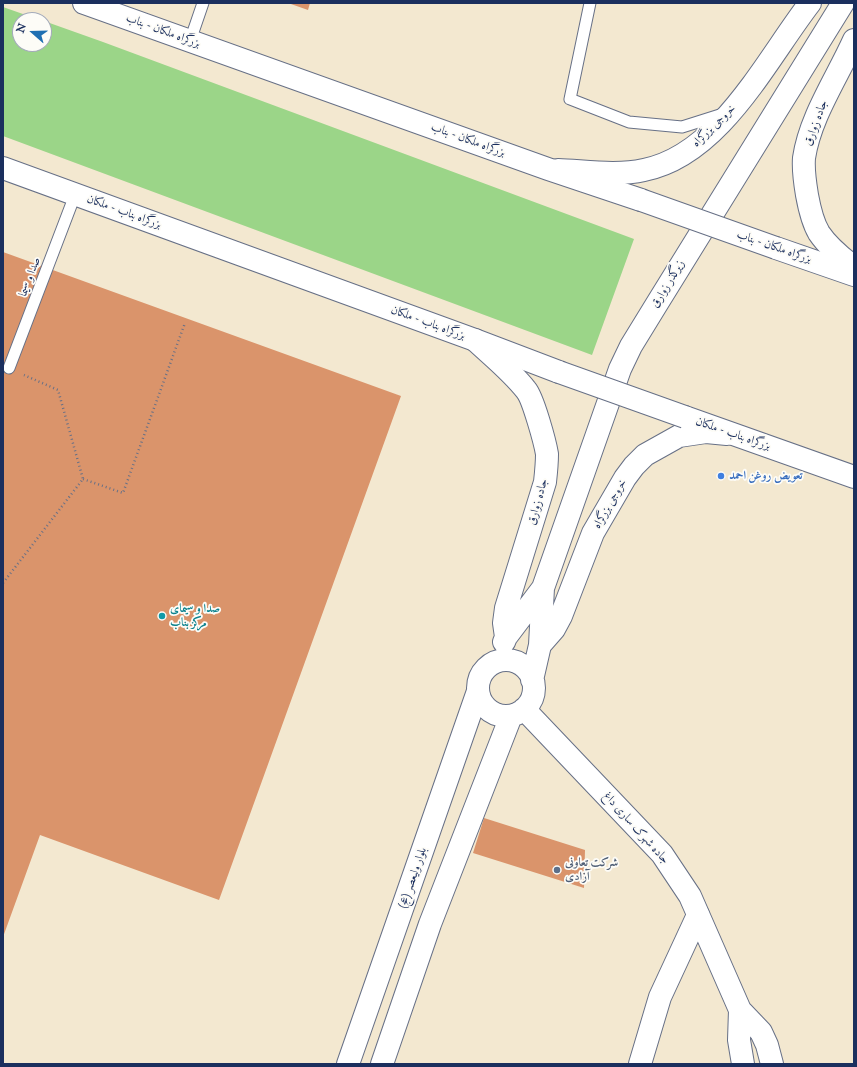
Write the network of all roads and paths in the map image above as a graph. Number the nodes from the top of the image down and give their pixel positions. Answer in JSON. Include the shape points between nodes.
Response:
{"nodes":[{"id":1,"x":84,"y":3,"type":"edge"},
{"id":2,"x":203,"y":3,"type":"edge"},
{"id":3,"x":590,"y":3,"type":"edge"},
{"id":4,"x":810,"y":3,"type":"edge"},
{"id":5,"x":843,"y":3,"type":"edge"},
{"id":6,"x":854,"y":40,"type":"edge"},
{"id":7,"x":190,"y":41,"type":"junction"},
{"id":8,"x":732,"y":111,"type":"junction"},
{"id":9,"x":3,"y":168,"type":"edge"},
{"id":10,"x":548,"y":169,"type":"junction"},
{"id":11,"x":75,"y":195,"type":"junction"},
{"id":12,"x":854,"y":267,"type":"edge"},
{"id":13,"x":854,"y":275,"type":"edge"},
{"id":14,"x":185,"y":323,"type":"dead end"},
{"id":15,"x":475,"y":340,"type":"junction"},
{"id":16,"x":9,"y":368,"type":"joint"},
{"id":17,"x":737,"y":435,"type":"junction"},
{"id":18,"x":854,"y":477,"type":"edge"},
{"id":19,"x":83,"y":479,"type":"junction"},
{"id":20,"x":3,"y":583,"type":"edge"},
{"id":21,"x":543,"y":588,"type":"junction"},
{"id":22,"x":506,"y":636,"type":"junction"},
{"id":23,"x":540,"y":645,"type":"junction"},
{"id":24,"x":496,"y":662,"type":"junction"},
{"id":25,"x":532,"y":680,"type":"junction"},
{"id":26,"x":478,"y":691,"type":"junction"},
{"id":27,"x":518,"y":712,"type":"junction"},
{"id":28,"x":698,"y":915,"type":"junction"},
{"id":29,"x":740,"y":1010,"type":"junction"},
{"id":30,"x":348,"y":1064,"type":"edge"},
{"id":31,"x":382,"y":1064,"type":"edge"},
{"id":32,"x":640,"y":1064,"type":"edge"},
{"id":33,"x":743,"y":1064,"type":"edge"},
{"id":34,"x":772,"y":1064,"type":"edge"}],
"edges":[{"from":1,"to":7,"type":"main road","name":"بزرگراه ملکان - بناب"},
{"from":2,"to":7,"type":"lane"},
{"from":3,"to":8,"type":"lane","via":[[570,99],[629,122],[682,128]]},
{"from":4,"to":8,"type":"main road","name":"خروجی بزرگراه"},
{"from":5,"to":21,"type":"main road","name":"زیرگذر زوارق","via":[[631,346],[620,369]]},
{"from":6,"to":12,"type":"main road","name":"جاده زوارق","via":[[825,96],[809,137],[804,159],[804,182],[809,206],[819,232],[840,256]]},
{"from":7,"to":10,"type":"main road","name":"بزرگراه ملکان - بناب"},
{"from":8,"to":10,"type":"main road","name":"خروجی بزرگراه","via":[[702,141],[666,164],[627,172]]},
{"from":9,"to":11,"type":"main road","name":"بزرگراه بناب - ملکان"},
{"from":10,"to":13,"type":"main road","name":"بزرگراه ملکان - بناب","bridge":true},
{"from":11,"to":15,"type":"main road","name":"بزرگراه بناب - ملکان"},
{"from":11,"to":16,"type":"lane","name":"صدا و سیما"},
{"from":14,"to":19,"type":"path","via":[[123,493]]},
{"from":15,"to":17,"type":"main road","name":"بزرگراه بناب - ملکان","bridge":true},
{"from":15,"to":22,"type":"main road","name":"جاده زوارق","via":[[527,391],[546,453],[547,469],[543,488],[506,608]]},
{"from":16,"to":19,"type":"path","via":[[58,390]]},
{"from":17,"to":18,"type":"main road","name":"بزرگراه بناب - ملکان"},
{"from":17,"to":23,"type":"main road","name":"خروجی بزرگراه","via":[[706,432],[679,436],[645,455],[634,466],[593,533],[562,616],[554,630]]},
{"from":19,"to":20,"type":"path"},
{"from":21,"to":22,"type":"main road"},
{"from":21,"to":23,"type":"main road"},
{"from":22,"to":24,"type":"main road"},
{"from":23,"to":25,"type":"main road"},
{"from":24,"to":25,"type":"main road","via":[[518,663],[524,667]]},
{"from":24,"to":26,"type":"main road","via":[[480,676]]},
{"from":25,"to":27,"type":"main road","via":[[532,698]]},
{"from":26,"to":27,"type":"main road","via":[[480,700],[493,713],[502,716]]},
{"from":26,"to":30,"type":"main road","name":"بلوار ولیعصر (عج)"},
{"from":27,"to":28,"type":"main road","name":"جاده شهرک ساری داغ","via":[[662,854],[690,896]]},
{"from":27,"to":31,"type":"main road","via":[[430,924]]},
{"from":28,"to":29,"type":"main road","name":"جاده شهرک ساری داغ"},
{"from":28,"to":32,"type":"main road","via":[[660,997]]},
{"from":29,"to":33,"type":"main road","name":"جاده شهرک ساری داغ","via":[[739,1040]]},
{"from":29,"to":34,"type":"main road","name":"جاده شهرک ساری داغ","via":[[761,1032]]}]}
